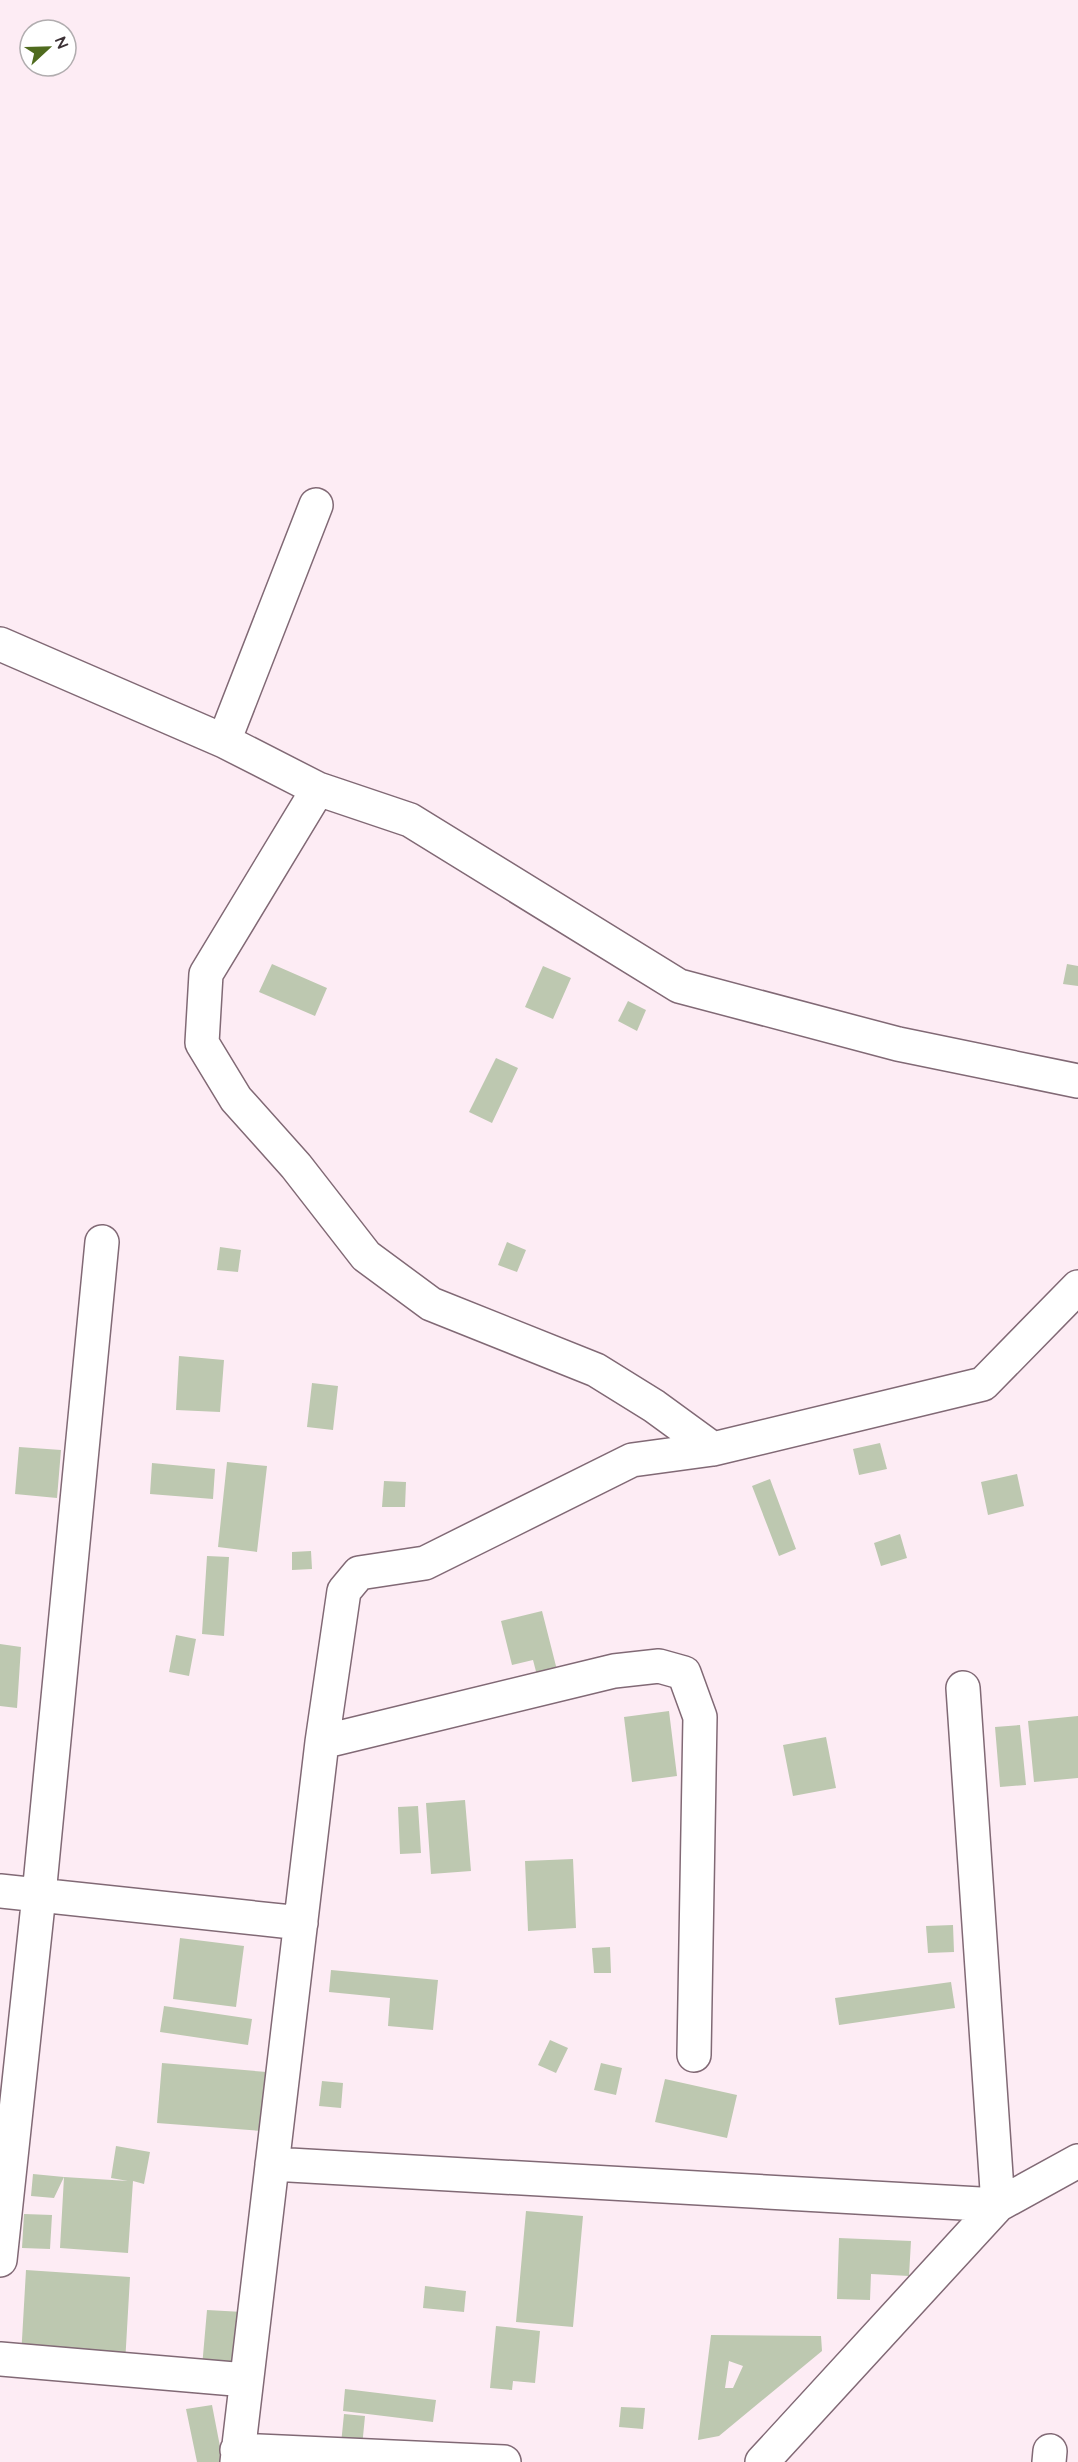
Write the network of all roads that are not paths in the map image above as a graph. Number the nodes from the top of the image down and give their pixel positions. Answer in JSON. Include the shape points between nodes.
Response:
{"nodes":[{"id":1,"x":316,"y":506,"type":"dead end"},
{"id":2,"x":0,"y":644,"type":"edge"},
{"id":3,"x":224,"y":741,"type":"junction"},
{"id":4,"x":318,"y":789,"type":"junction"},
{"id":5,"x":1078,"y":1082,"type":"edge"},
{"id":6,"x":102,"y":1242,"type":"dead end"},
{"id":7,"x":1078,"y":1287,"type":"edge"},
{"id":8,"x":713,"y":1449,"type":"junction"},
{"id":9,"x":963,"y":1688,"type":"dead end"},
{"id":10,"x":322,"y":1742,"type":"junction"},
{"id":11,"x":0,"y":1891,"type":"edge"},
{"id":12,"x":39,"y":1895,"type":"junction"},
{"id":13,"x":301,"y":1923,"type":"junction"},
{"id":14,"x":694,"y":2055,"type":"dead end"},
{"id":15,"x":1078,"y":2161,"type":"edge"},
{"id":16,"x":272,"y":2164,"type":"junction"},
{"id":17,"x":998,"y":2205,"type":"junction"},
{"id":18,"x":0,"y":2260,"type":"edge"},
{"id":19,"x":0,"y":2359,"type":"edge"},
{"id":20,"x":246,"y":2380,"type":"junction"},
{"id":21,"x":237,"y":2456,"type":"edge"},
{"id":22,"x":489,"y":2462,"type":"edge"},
{"id":23,"x":504,"y":2462,"type":"edge"},
{"id":24,"x":762,"y":2462,"type":"edge"}],
"edges":[{"from":1,"to":3,"type":"street"},
{"from":2,"to":3,"type":"street"},
{"from":3,"to":4,"type":"street"},
{"from":4,"to":5,"type":"street","via":[[410,820],[679,986],[898,1044]]},
{"from":4,"to":8,"type":"street","via":[[206,974],[202,1043],[236,1099],[296,1166],[366,1256],[431,1304],[596,1370]]},
{"from":6,"to":12,"type":"street"},
{"from":7,"to":8,"type":"street","via":[[983,1384]]},
{"from":8,"to":10,"type":"street","via":[[632,1460],[425,1563],[359,1573],[345,1591]]},
{"from":9,"to":17,"type":"street"},
{"from":10,"to":13,"type":"street"},
{"from":10,"to":14,"type":"street","via":[[614,1671],[659,1666],[684,1673],[700,1717]]},
{"from":11,"to":12,"type":"street"},
{"from":12,"to":13,"type":"street"},
{"from":12,"to":18,"type":"street"},
{"from":13,"to":16,"type":"street"},
{"from":15,"to":17,"type":"street"},
{"from":16,"to":17,"type":"street"},
{"from":16,"to":20,"type":"street"},
{"from":17,"to":24,"type":"street"},
{"from":19,"to":20,"type":"street"},
{"from":20,"to":21,"type":"street"},
{"from":21,"to":22,"type":"street"},
{"from":22,"to":23,"type":"street"}]}
